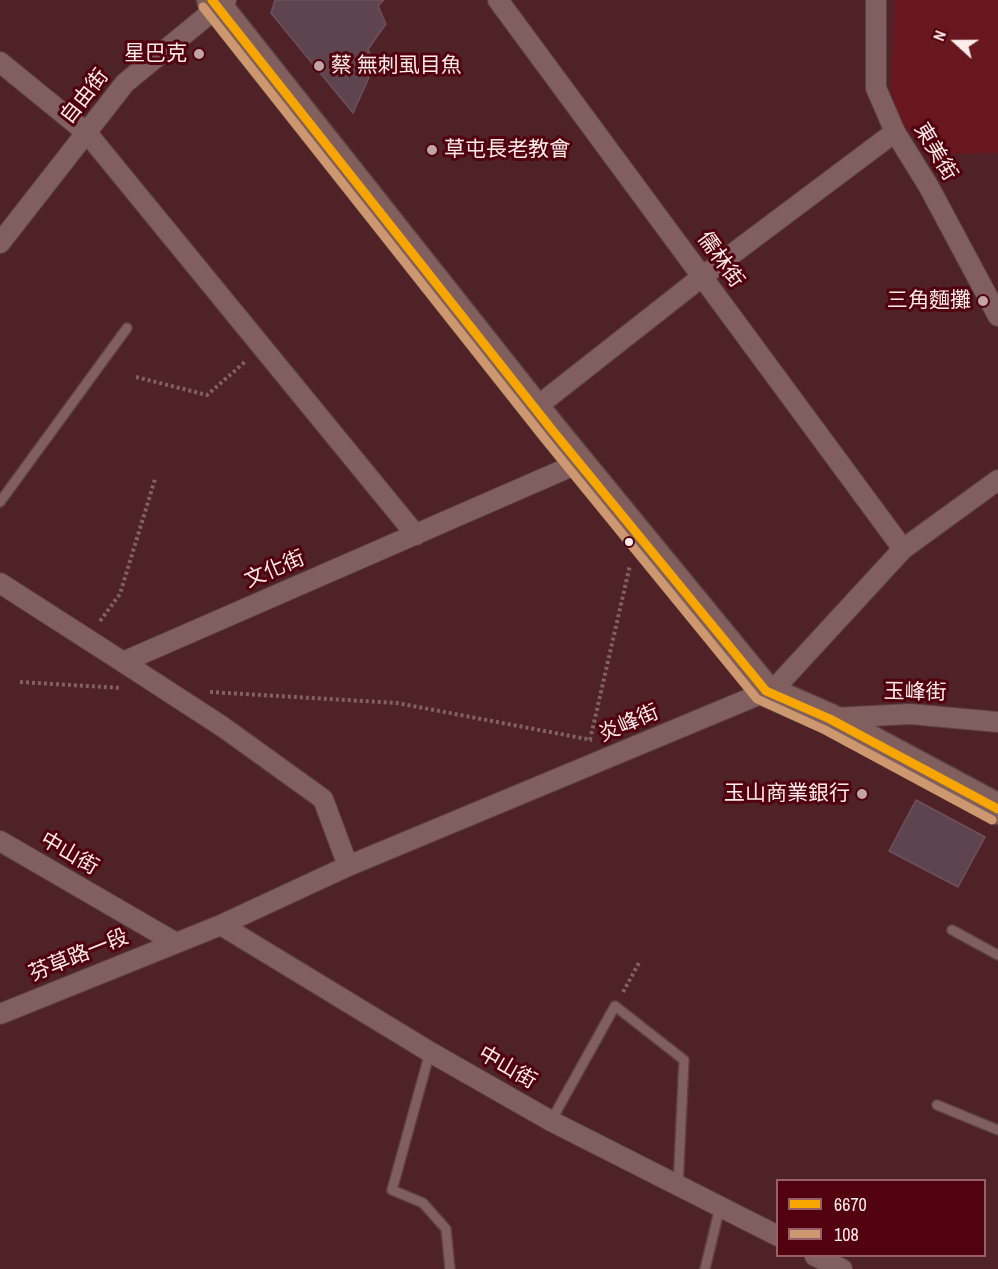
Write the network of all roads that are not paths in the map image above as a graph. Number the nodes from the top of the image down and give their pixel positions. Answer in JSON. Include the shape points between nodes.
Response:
{"nodes":[{"id":1,"x":498,"y":0,"type":"edge"},
{"id":2,"x":876,"y":0,"type":"edge"},
{"id":3,"x":218,"y":2,"type":"edge"},
{"id":4,"x":0,"y":62,"type":"edge"},
{"id":5,"x":895,"y":132,"type":"junction"},
{"id":6,"x":87,"y":133,"type":"junction"},
{"id":7,"x":0,"y":243,"type":"edge"},
{"id":8,"x":703,"y":276,"type":"junction"},
{"id":9,"x":998,"y":316,"type":"edge"},
{"id":10,"x":127,"y":328,"type":"dead end"},
{"id":11,"x":534,"y":408,"type":"junction"},
{"id":12,"x":579,"y":464,"type":"junction"},
{"id":13,"x":998,"y":480,"type":"edge"},
{"id":14,"x":0,"y":502,"type":"edge"},
{"id":15,"x":416,"y":535,"type":"junction"},
{"id":16,"x":903,"y":549,"type":"junction"},
{"id":17,"x":0,"y":583,"type":"edge"},
{"id":18,"x":123,"y":662,"type":"junction"},
{"id":19,"x":766,"y":691,"type":"junction"},
{"id":20,"x":830,"y":718,"type":"junction"},
{"id":21,"x":998,"y":722,"type":"edge"},
{"id":22,"x":998,"y":809,"type":"edge"},
{"id":23,"x":0,"y":841,"type":"edge"},
{"id":24,"x":348,"y":866,"type":"junction"},
{"id":25,"x":221,"y":925,"type":"junction"},
{"id":26,"x":952,"y":930,"type":"dead end"},
{"id":27,"x":176,"y":943,"type":"junction"},
{"id":28,"x":998,"y":955,"type":"edge"},
{"id":29,"x":0,"y":1014,"type":"edge"},
{"id":30,"x":430,"y":1052,"type":"junction"},
{"id":31,"x":937,"y":1105,"type":"dead end"},
{"id":32,"x":551,"y":1121,"type":"junction"},
{"id":33,"x":998,"y":1130,"type":"edge"},
{"id":34,"x":678,"y":1186,"type":"junction"},
{"id":35,"x":720,"y":1207,"type":"junction"},
{"id":36,"x":776,"y":1235,"type":"edge"},
{"id":37,"x":817,"y":1257,"type":"edge"},
{"id":38,"x":450,"y":1269,"type":"edge"},
{"id":39,"x":705,"y":1269,"type":"edge"},
{"id":40,"x":842,"y":1269,"type":"edge"}],
"edges":[{"from":1,"to":8,"type":"street","name":"儒林街"},
{"from":2,"to":5,"type":"street","name":"東美街","via":[[876,88]]},
{"from":3,"to":6,"type":"street","name":"自由街","via":[[125,83]]},
{"from":3,"to":11,"type":"main road"},
{"from":4,"to":6,"type":"street"},
{"from":5,"to":8,"type":"street"},
{"from":5,"to":9,"type":"street","name":"東美街"},
{"from":6,"to":7,"type":"street","name":"自由街"},
{"from":6,"to":15,"type":"street"},
{"from":8,"to":11,"type":"street"},
{"from":8,"to":16,"type":"street","name":"儒林街"},
{"from":10,"to":14,"type":"lane"},
{"from":11,"to":12,"type":"main road"},
{"from":12,"to":15,"type":"street","name":"文化街"},
{"from":12,"to":19,"type":"main road"},
{"from":13,"to":16,"type":"street","name":"炎峰街"},
{"from":15,"to":18,"type":"street","name":"文化街"},
{"from":16,"to":19,"type":"street","name":"炎峰街","via":[[775,688]]},
{"from":17,"to":18,"type":"street"},
{"from":18,"to":24,"type":"street","via":[[323,799]]},
{"from":19,"to":20,"type":"main road"},
{"from":19,"to":24,"type":"street","name":"炎峰街"},
{"from":20,"to":21,"type":"street","name":"玉峰街","via":[[910,714]]},
{"from":20,"to":22,"type":"main road"},
{"from":23,"to":27,"type":"street","name":"中山街"},
{"from":24,"to":25,"type":"street","name":"炎峰街"},
{"from":25,"to":27,"type":"street","name":"芬草路一段"},
{"from":25,"to":30,"type":"street","name":"中山街"},
{"from":26,"to":28,"type":"lane"},
{"from":27,"to":29,"type":"street","name":"芬草路一段"},
{"from":30,"to":32,"type":"street","name":"中山街"},
{"from":30,"to":38,"type":"lane","via":[[392,1190],[423,1203],[446,1229]]},
{"from":31,"to":33,"type":"lane"},
{"from":32,"to":34,"type":"street","name":"中山街"},
{"from":32,"to":34,"type":"lane","via":[[615,1006],[684,1060]]},
{"from":34,"to":35,"type":"street","name":"中山街"},
{"from":35,"to":36,"type":"street","name":"中山街"},
{"from":35,"to":39,"type":"lane"},
{"from":37,"to":40,"type":"street"}]}
